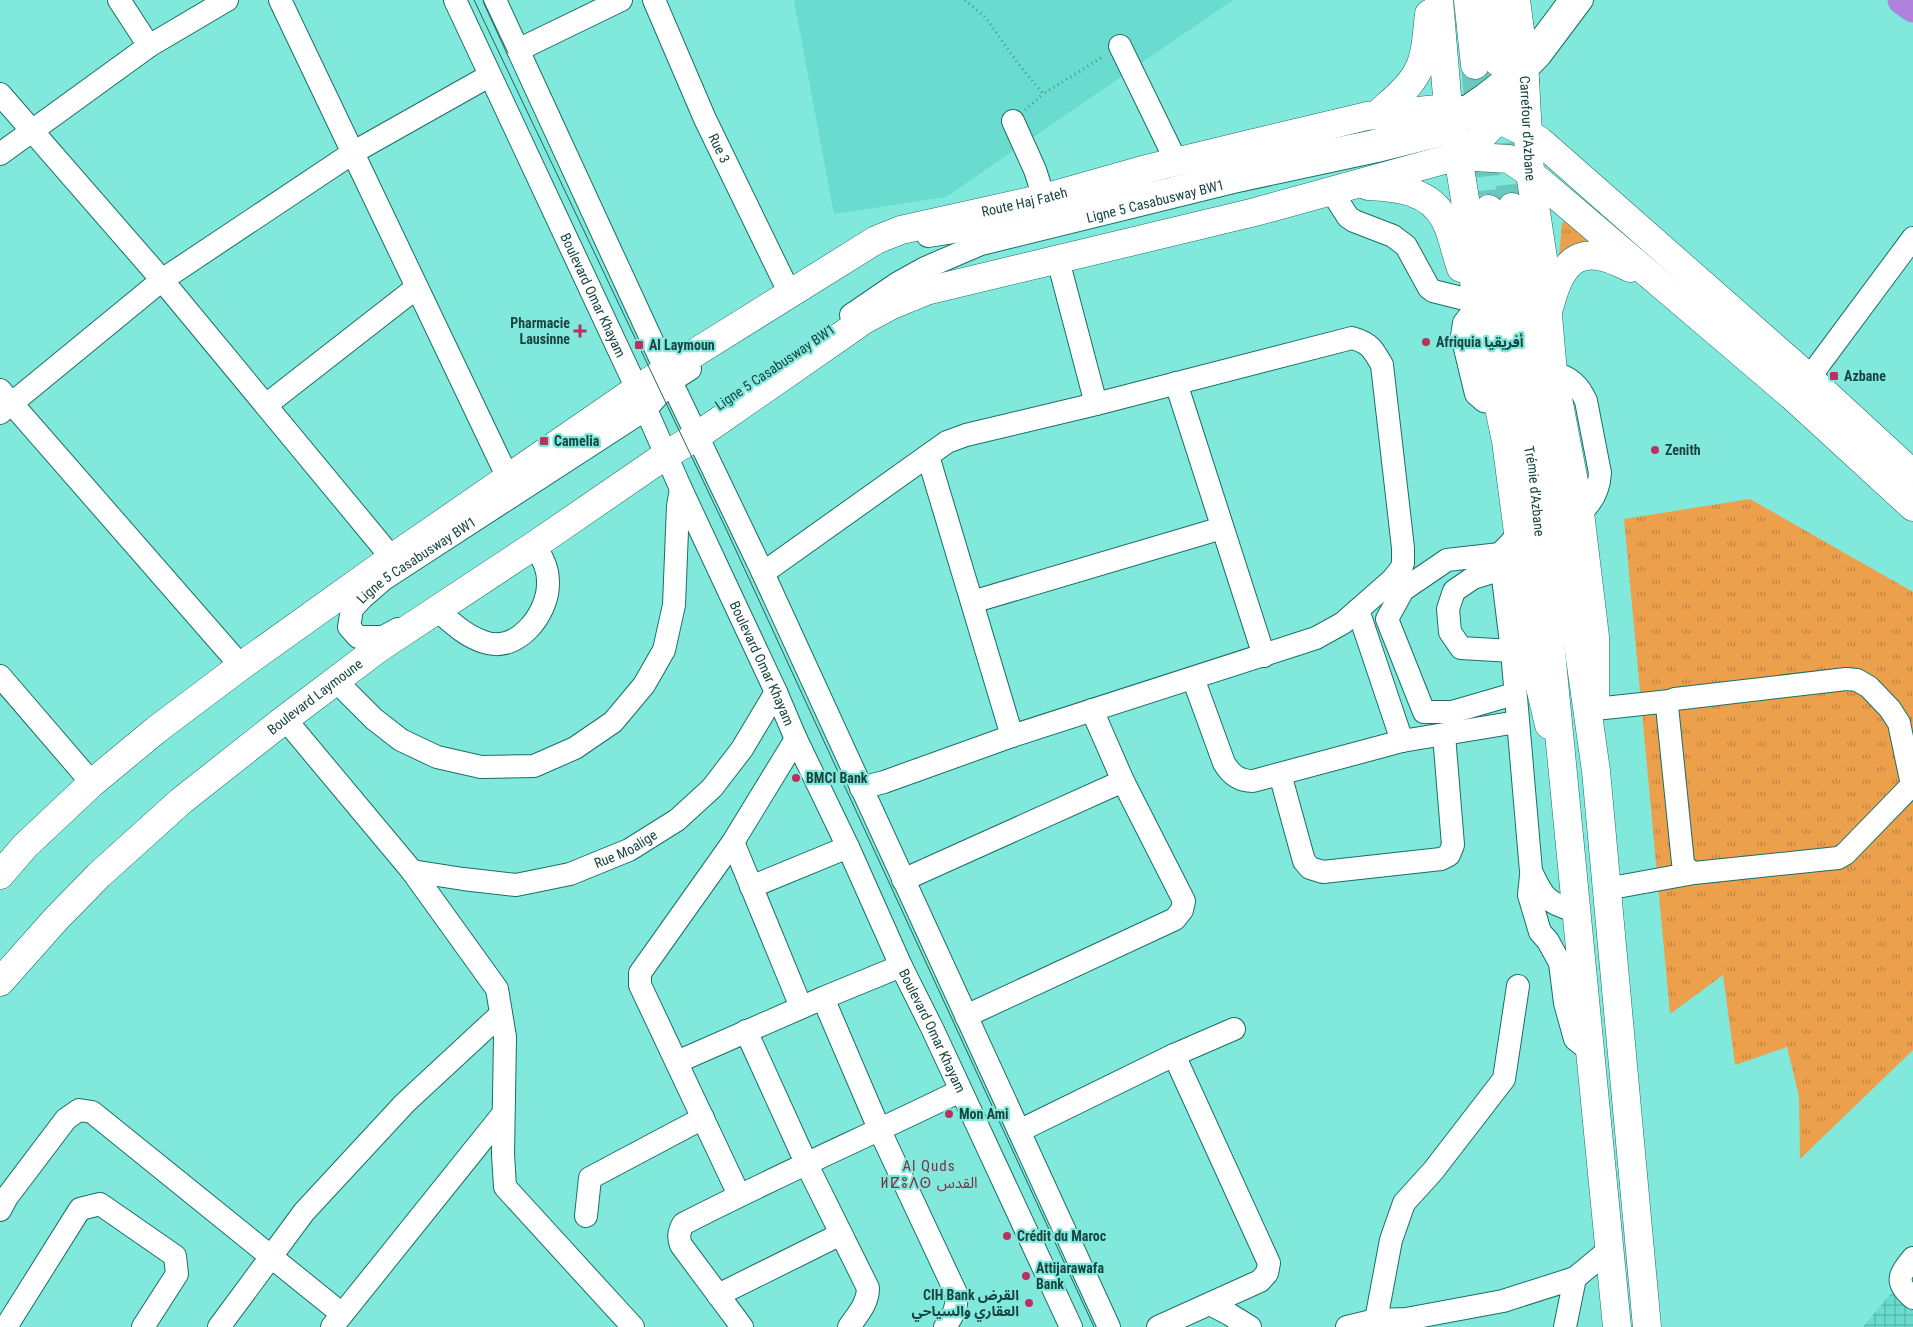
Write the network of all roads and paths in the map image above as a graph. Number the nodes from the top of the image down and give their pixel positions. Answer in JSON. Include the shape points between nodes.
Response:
{"nodes":[{"id":1,"x":119,"y":0,"type":"edge"},
{"id":2,"x":227,"y":0,"type":"edge"},
{"id":3,"x":280,"y":0,"type":"edge"},
{"id":4,"x":455,"y":0,"type":"edge"},
{"id":5,"x":495,"y":0,"type":"edge"},
{"id":6,"x":621,"y":0,"type":"edge"},
{"id":7,"x":654,"y":0,"type":"edge"},
{"id":8,"x":965,"y":0,"type":"edge"},
{"id":9,"x":1431,"y":0,"type":"edge"},
{"id":10,"x":1438,"y":0,"type":"edge"},
{"id":11,"x":1468,"y":0,"type":"edge"},
{"id":12,"x":1491,"y":0,"type":"edge"},
{"id":13,"x":1516,"y":0,"type":"edge"},
{"id":14,"x":1570,"y":0,"type":"edge"},
{"id":15,"x":1582,"y":0,"type":"edge"},
{"id":16,"x":149,"y":46,"type":"junction"},
{"id":17,"x":1120,"y":46,"type":"joint"},
{"id":18,"x":518,"y":50,"type":"junction"},
{"id":19,"x":1512,"y":72,"type":"junction"},
{"id":20,"x":489,"y":76,"type":"junction"},
{"id":21,"x":0,"y":94,"type":"edge"},
{"id":22,"x":1377,"y":115,"type":"junction"},
{"id":23,"x":1468,"y":116,"type":"junction"},
{"id":24,"x":1012,"y":121,"type":"dead end"},
{"id":25,"x":31,"y":131,"type":"junction"},
{"id":26,"x":354,"y":152,"type":"junction"},
{"id":27,"x":0,"y":154,"type":"edge"},
{"id":28,"x":1524,"y":155,"type":"junction"},
{"id":29,"x":1458,"y":156,"type":"junction"},
{"id":30,"x":1176,"y":163,"type":"junction"},
{"id":31,"x":1579,"y":175,"type":"junction"},
{"id":32,"x":1342,"y":189,"type":"junction"},
{"id":33,"x":1044,"y":198,"type":"junction"},
{"id":34,"x":1489,"y":205,"type":"junction"},
{"id":35,"x":1913,"y":238,"type":"edge"},
{"id":36,"x":1058,"y":260,"type":"junction"},
{"id":37,"x":162,"y":280,"type":"junction"},
{"id":38,"x":1662,"y":286,"type":"junction"},
{"id":39,"x":416,"y":288,"type":"junction"},
{"id":40,"x":790,"y":294,"type":"junction"},
{"id":41,"x":1477,"y":302,"type":"junction"},
{"id":42,"x":1548,"y":313,"type":"junction"},
{"id":43,"x":668,"y":376,"type":"junction"},
{"id":44,"x":1176,"y":383,"type":"junction"},
{"id":45,"x":1801,"y":387,"type":"junction"},
{"id":46,"x":641,"y":399,"type":"junction"},
{"id":47,"x":4,"y":402,"type":"edge"},
{"id":48,"x":1096,"y":404,"type":"junction"},
{"id":49,"x":266,"y":405,"type":"junction"},
{"id":50,"x":694,"y":430,"type":"junction"},
{"id":51,"x":664,"y":453,"type":"junction"},
{"id":52,"x":928,"y":456,"type":"junction"},
{"id":53,"x":1913,"y":474,"type":"edge"},
{"id":54,"x":508,"y":478,"type":"junction"},
{"id":55,"x":681,"y":489,"type":"junction"},
{"id":56,"x":1913,"y":507,"type":"edge"},
{"id":57,"x":1222,"y":528,"type":"junction"},
{"id":58,"x":536,"y":545,"type":"junction"},
{"id":59,"x":1507,"y":553,"type":"junction"},
{"id":60,"x":392,"y":558,"type":"junction"},
{"id":61,"x":763,"y":573,"type":"junction"},
{"id":62,"x":972,"y":602,"type":"junction"},
{"id":63,"x":436,"y":610,"type":"junction"},
{"id":64,"x":1358,"y":610,"type":"junction"},
{"id":65,"x":1512,"y":651,"type":"junction"},
{"id":66,"x":1264,"y":656,"type":"junction"},
{"id":67,"x":241,"y":666,"type":"junction"},
{"id":68,"x":0,"y":676,"type":"edge"},
{"id":69,"x":1193,"y":678,"type":"junction"},
{"id":70,"x":336,"y":680,"type":"junction"},
{"id":71,"x":776,"y":692,"type":"junction"},
{"id":72,"x":1514,"y":694,"type":"junction"},
{"id":73,"x":1670,"y":701,"type":"junction"},
{"id":74,"x":1595,"y":709,"type":"junction"},
{"id":75,"x":1092,"y":710,"type":"junction"},
{"id":76,"x":285,"y":719,"type":"junction"},
{"id":77,"x":1517,"y":722,"type":"junction"},
{"id":78,"x":1444,"y":735,"type":"junction"},
{"id":79,"x":1012,"y":736,"type":"junction"},
{"id":80,"x":796,"y":739,"type":"junction"},
{"id":81,"x":1402,"y":741,"type":"junction"},
{"id":82,"x":1596,"y":771,"type":"junction"},
{"id":83,"x":1280,"y":774,"type":"junction"},
{"id":84,"x":1562,"y":777,"type":"junction"},
{"id":85,"x":1123,"y":781,"type":"junction"},
{"id":86,"x":92,"y":783,"type":"junction"},
{"id":87,"x":1913,"y":785,"type":"edge"},
{"id":88,"x":861,"y":788,"type":"junction"},
{"id":89,"x":733,"y":842,"type":"junction"},
{"id":90,"x":848,"y":847,"type":"junction"},
{"id":91,"x":1531,"y":870,"type":"junction"},
{"id":92,"x":412,"y":871,"type":"junction"},
{"id":93,"x":1694,"y":873,"type":"junction"},
{"id":94,"x":0,"y":875,"type":"edge"},
{"id":95,"x":903,"y":880,"type":"junction"},
{"id":96,"x":751,"y":886,"type":"junction"},
{"id":97,"x":1606,"y":889,"type":"junction"},
{"id":98,"x":1576,"y":912,"type":"junction"},
{"id":99,"x":901,"y":966,"type":"junction"},
{"id":100,"x":0,"y":982,"type":"edge"},
{"id":101,"x":1518,"y":986,"type":"dead end"},
{"id":102,"x":822,"y":998,"type":"junction"},
{"id":103,"x":801,"y":1007,"type":"junction"},
{"id":104,"x":501,"y":1014,"type":"junction"},
{"id":105,"x":966,"y":1016,"type":"junction"},
{"id":106,"x":1234,"y":1029,"type":"dead end"},
{"id":107,"x":746,"y":1031,"type":"junction"},
{"id":108,"x":1589,"y":1050,"type":"junction"},
{"id":109,"x":1174,"y":1055,"type":"junction"},
{"id":110,"x":677,"y":1062,"type":"junction"},
{"id":111,"x":960,"y":1091,"type":"junction"},
{"id":112,"x":503,"y":1114,"type":"junction"},
{"id":113,"x":703,"y":1118,"type":"junction"},
{"id":114,"x":880,"y":1130,"type":"junction"},
{"id":115,"x":1019,"y":1131,"type":"junction"},
{"id":116,"x":807,"y":1165,"type":"junction"},
{"id":117,"x":739,"y":1196,"type":"junction"},
{"id":118,"x":0,"y":1210,"type":"edge"},
{"id":119,"x":586,"y":1216,"type":"dead end"},
{"id":120,"x":841,"y":1234,"type":"junction"},
{"id":121,"x":1609,"y":1250,"type":"junction"},
{"id":122,"x":271,"y":1256,"type":"junction"},
{"id":123,"x":1913,"y":1258,"type":"edge"},
{"id":124,"x":1575,"y":1278,"type":"junction"},
{"id":125,"x":718,"y":1295,"type":"junction"},
{"id":126,"x":1913,"y":1298,"type":"edge"},
{"id":127,"x":1210,"y":1304,"type":"junction"},
{"id":128,"x":1376,"y":1320,"type":"junction"},
{"id":129,"x":337,"y":1321,"type":"edge"},
{"id":130,"x":1062,"y":1322,"type":"edge"},
{"id":131,"x":738,"y":1326,"type":"edge"},
{"id":132,"x":6,"y":1327,"type":"edge"},
{"id":133,"x":143,"y":1327,"type":"edge"},
{"id":134,"x":219,"y":1327,"type":"edge"},
{"id":135,"x":633,"y":1327,"type":"edge"},
{"id":136,"x":849,"y":1327,"type":"edge"},
{"id":137,"x":945,"y":1327,"type":"edge"},
{"id":138,"x":1110,"y":1327,"type":"edge"},
{"id":139,"x":1158,"y":1327,"type":"edge"},
{"id":140,"x":1250,"y":1327,"type":"edge"},
{"id":141,"x":1347,"y":1327,"type":"edge"},
{"id":142,"x":1565,"y":1327,"type":"edge"},
{"id":143,"x":1617,"y":1327,"type":"edge"},
{"id":144,"x":1647,"y":1327,"type":"edge"}],
"edges":[{"from":1,"to":16,"type":"street"},
{"from":2,"to":16,"type":"street"},
{"from":3,"to":26,"type":"street"},
{"from":4,"to":20,"type":"street","name":"Boulevard Omar Khayam"},
{"from":5,"to":18,"type":"street"},
{"from":6,"to":18,"type":"street"},
{"from":7,"to":40,"type":"street","name":"Rue 3","via":[[705,119]]},
{"from":8,"to":17,"type":"path","via":[[986,18],[1043,94]]},
{"from":9,"to":22,"type":"main road","via":[[1425,48],[1417,72],[1407,87]]},
{"from":10,"to":23,"type":"main road","via":[[1444,51]]},
{"from":11,"to":19,"type":"main road"},
{"from":12,"to":19,"type":"main road"},
{"from":13,"to":19,"type":"main road","name":"Carrefour d'Azbane"},
{"from":14,"to":19,"type":"street"},
{"from":15,"to":19,"type":"street","via":[[1540,56]]},
{"from":16,"to":25,"type":"street"},
{"from":17,"to":30,"type":"street"},
{"from":18,"to":43,"type":"street"},
{"from":19,"to":23,"type":"main road","via":[[1514,101]]},
{"from":19,"to":28,"type":"main road","name":"Carrefour d'Azbane"},
{"from":19,"to":31,"type":"main road"},
{"from":20,"to":26,"type":"street"},
{"from":20,"to":46,"type":"street","name":"Boulevard Omar Khayam"},
{"from":21,"to":25,"type":"street"},
{"from":22,"to":23,"type":"main road","name":"Route Haj Fateh"},
{"from":22,"to":30,"type":"main road","name":"Route Haj Fateh"},
{"from":23,"to":28,"type":"main road"},
{"from":23,"to":29,"type":"main road"},
{"from":23,"to":43,"type":"street","name":"Ligne 5 Casabusway BW1","via":[[1374,142],[1275,161],[1164,190],[1007,224],[892,244],[864,256]]},
{"from":23,"to":50,"type":"street","name":"Ligne 5 Casabusway BW1","via":[[1437,136],[1420,142],[1233,182],[1010,236],[952,255],[898,283]]},
{"from":24,"to":33,"type":"street"},
{"from":25,"to":27,"type":"street"},
{"from":25,"to":37,"type":"street"},
{"from":26,"to":37,"type":"street"},
{"from":26,"to":39,"type":"street"},
{"from":28,"to":29,"type":"main road","name":"Carrefour d'Azbane"},
{"from":28,"to":31,"type":"main road"},
{"from":28,"to":34,"type":"main road","via":[[1491,166],[1471,187]]},
{"from":28,"to":38,"type":"main road"},
{"from":28,"to":42,"type":"main road","via":[[1543,258]]},
{"from":29,"to":32,"type":"main road"},
{"from":29,"to":34,"type":"main road"},
{"from":30,"to":33,"type":"main road","name":"Route Haj Fateh"},
{"from":31,"to":45,"type":"main road"},
{"from":32,"to":36,"type":"main road"},
{"from":32,"to":41,"type":"street","via":[[1348,217],[1400,240],[1429,288]]},
{"from":32,"to":41,"type":"main road","via":[[1397,188],[1419,194],[1435,206],[1445,220]]},
{"from":33,"to":40,"type":"main road","name":"Route Haj Fateh","via":[[901,230],[876,240]]},
{"from":34,"to":41,"type":"main road"},
{"from":34,"to":82,"type":"main road","name":"Trémie d'Azbane","via":[[1524,334],[1551,453]]},
{"from":34,"to":84,"type":"main road","name":"Trémie d'Azbane","via":[[1505,330],[1533,467]]},
{"from":35,"to":45,"type":"street"},
{"from":36,"to":48,"type":"street"},
{"from":36,"to":50,"type":"main road","via":[[926,290],[892,305]]},
{"from":37,"to":47,"type":"street"},
{"from":37,"to":49,"type":"street"},
{"from":38,"to":42,"type":"main road","via":[[1614,260],[1586,255],[1575,258],[1564,270],[1556,284]]},
{"from":38,"to":45,"type":"main road"},
{"from":39,"to":49,"type":"street"},
{"from":39,"to":54,"type":"street"},
{"from":40,"to":43,"type":"main road","name":"Route Haj Fateh"},
{"from":41,"to":59,"type":"main road","via":[[1506,441]]},
{"from":42,"to":74,"type":"main road","via":[[1553,372],[1580,514],[1595,637]]},
{"from":43,"to":46,"type":"main road","name":"Route Haj Fateh"},
{"from":43,"to":50,"type":"street"},
{"from":44,"to":48,"type":"street"},
{"from":44,"to":57,"type":"street"},
{"from":44,"to":64,"type":"street","via":[[1352,338],[1373,349],[1382,365],[1403,563],[1392,580]]},
{"from":45,"to":53,"type":"main road"},
{"from":45,"to":56,"type":"main road"},
{"from":46,"to":51,"type":"street","name":"Boulevard Omar Khayam"},
{"from":46,"to":51,"type":"street","name":"Ligne 5 Casabusway BW1","via":[[384,579],[352,609],[349,627],[358,637],[383,637],[407,625]]},
{"from":46,"to":54,"type":"main road"},
{"from":47,"to":67,"type":"street"},
{"from":48,"to":52,"type":"street","via":[[966,435],[947,442]]},
{"from":49,"to":60,"type":"street"},
{"from":50,"to":51,"type":"main road"},
{"from":50,"to":61,"type":"street"},
{"from":51,"to":55,"type":"street","name":"Boulevard Omar Khayam"},
{"from":51,"to":58,"type":"main road","name":"Boulevard Laymoune"},
{"from":52,"to":61,"type":"street"},
{"from":52,"to":62,"type":"street"},
{"from":54,"to":60,"type":"main road"},
{"from":55,"to":70,"type":"street","via":[[674,605],[664,650],[644,685],[614,722],[575,748],[534,766],[481,767],[437,757],[401,740]]},
{"from":55,"to":71,"type":"street","name":"Boulevard Omar Khayam"},
{"from":57,"to":62,"type":"street"},
{"from":57,"to":66,"type":"street"},
{"from":58,"to":63,"type":"main road","name":"Boulevard Laymoune"},
{"from":58,"to":63,"type":"street","via":[[548,570],[544,607],[532,626],[518,637],[501,643],[485,643],[463,632]]},
{"from":59,"to":65,"type":"street"},
{"from":59,"to":65,"type":"street","via":[[1454,591],[1448,609],[1450,632],[1461,648]]},
{"from":59,"to":72,"type":"street","via":[[1448,560],[1403,590],[1387,619],[1424,712],[1452,712]]},
{"from":59,"to":84,"type":"main road"},
{"from":60,"to":67,"type":"main road"},
{"from":61,"to":88,"type":"street"},
{"from":62,"to":79,"type":"street"},
{"from":63,"to":70,"type":"main road","name":"Boulevard Laymoune"},
{"from":64,"to":66,"type":"street","via":[[1316,638]]},
{"from":64,"to":81,"type":"street"},
{"from":65,"to":72,"type":"street"},
{"from":66,"to":69,"type":"street"},
{"from":67,"to":86,"type":"main road"},
{"from":68,"to":86,"type":"street"},
{"from":69,"to":75,"type":"street"},
{"from":69,"to":83,"type":"street","via":[[1224,763],[1231,773],[1242,780],[1253,781]]},
{"from":70,"to":76,"type":"main road","name":"Boulevard Laymoune"},
{"from":71,"to":80,"type":"street","name":"Boulevard Omar Khayam"},
{"from":71,"to":92,"type":"street","name":"Rue Moalige","via":[[742,749],[712,788],[677,820],[628,850],[570,874],[516,885]]},
{"from":72,"to":77,"type":"street"},
{"from":73,"to":74,"type":"street"},
{"from":73,"to":87,"type":"street","via":[[1857,680],[1869,687],[1900,723]]},
{"from":73,"to":93,"type":"street","via":[[1667,712],[1683,863]]},
{"from":74,"to":82,"type":"main road"},
{"from":75,"to":79,"type":"street"},
{"from":75,"to":85,"type":"street"},
{"from":76,"to":92,"type":"street"},
{"from":76,"to":100,"type":"main road","name":"Boulevard Laymoune","via":[[181,802],[99,875]]},
{"from":77,"to":78,"type":"street"},
{"from":77,"to":91,"type":"street"},
{"from":78,"to":81,"type":"street"},
{"from":78,"to":83,"type":"street","via":[[1453,845],[1449,855],[1441,859],[1323,872],[1314,870],[1304,861]]},
{"from":79,"to":88,"type":"street"},
{"from":80,"to":89,"type":"street"},
{"from":80,"to":90,"type":"street","name":"Boulevard Omar Khayam"},
{"from":81,"to":83,"type":"street"},
{"from":82,"to":97,"type":"main road"},
{"from":84,"to":98,"type":"main road"},
{"from":85,"to":95,"type":"street"},
{"from":85,"to":105,"type":"street","via":[[1184,901],[1182,910],[1175,919]]},
{"from":86,"to":94,"type":"main road","via":[[25,846]]},
{"from":87,"to":93,"type":"street","via":[[1838,858]]},
{"from":88,"to":95,"type":"street"},
{"from":89,"to":96,"type":"street"},
{"from":89,"to":110,"type":"street","via":[[640,973],[640,985]]},
{"from":90,"to":96,"type":"street"},
{"from":90,"to":99,"type":"street","name":"Boulevard Omar Khayam"},
{"from":91,"to":98,"type":"street","via":[[1541,893],[1558,906]]},
{"from":91,"to":108,"type":"street","via":[[1529,895],[1540,932],[1560,962],[1565,1003],[1575,1039]]},
{"from":92,"to":104,"type":"street","via":[[498,989]]},
{"from":93,"to":97,"type":"street"},
{"from":95,"to":105,"type":"street"},
{"from":96,"to":103,"type":"street"},
{"from":97,"to":144,"type":"main road"},
{"from":98,"to":108,"type":"main road"},
{"from":99,"to":102,"type":"street"},
{"from":99,"to":111,"type":"street","name":"Boulevard Omar Khayam"},
{"from":101,"to":128,"type":"street","via":[[1504,1080],[1404,1203],[1391,1240]]},
{"from":102,"to":103,"type":"street"},
{"from":102,"to":114,"type":"street"},
{"from":103,"to":107,"type":"street"},
{"from":104,"to":112,"type":"street","via":[[505,1037]]},
{"from":104,"to":122,"type":"street","via":[[405,1103],[304,1212]]},
{"from":105,"to":115,"type":"street"},
{"from":106,"to":109,"type":"street"},
{"from":107,"to":110,"type":"street"},
{"from":107,"to":116,"type":"street"},
{"from":108,"to":121,"type":"main road"},
{"from":109,"to":115,"type":"street"},
{"from":109,"to":127,"type":"street","via":[[1269,1263],[1268,1273],[1260,1282]]},
{"from":110,"to":113,"type":"street"},
{"from":111,"to":114,"type":"street"},
{"from":111,"to":130,"type":"street","name":"Boulevard Omar Khayam"},
{"from":112,"to":129,"type":"street"},
{"from":112,"to":135,"type":"street","via":[[505,1188]]},
{"from":113,"to":117,"type":"street"},
{"from":113,"to":119,"type":"street","via":[[590,1178]]},
{"from":114,"to":116,"type":"street"},
{"from":114,"to":137,"type":"street","via":[[956,1293],[958,1304]]},
{"from":115,"to":138,"type":"street"},
{"from":116,"to":117,"type":"street"},
{"from":116,"to":120,"type":"street"},
{"from":117,"to":125,"type":"street","via":[[683,1224],[680,1231],[681,1246]]},
{"from":118,"to":122,"type":"street","via":[[66,1119],[79,1110],[92,1112]]},
{"from":120,"to":125,"type":"street"},
{"from":120,"to":136,"type":"street","via":[[868,1288],[864,1305]]},
{"from":121,"to":124,"type":"street"},
{"from":121,"to":143,"type":"main road"},
{"from":122,"to":129,"type":"street"},
{"from":122,"to":134,"type":"street"},
{"from":123,"to":126,"type":"street","via":[[1900,1280],[1902,1289]]},
{"from":124,"to":128,"type":"street","via":[[1503,1301]]},
{"from":124,"to":142,"type":"street"},
{"from":125,"to":131,"type":"street"},
{"from":127,"to":139,"type":"street"},
{"from":127,"to":140,"type":"street"},
{"from":128,"to":141,"type":"street"},
{"from":132,"to":133,"type":"street","via":[[80,1209],[100,1204],[175,1256],[177,1274]]}]}
